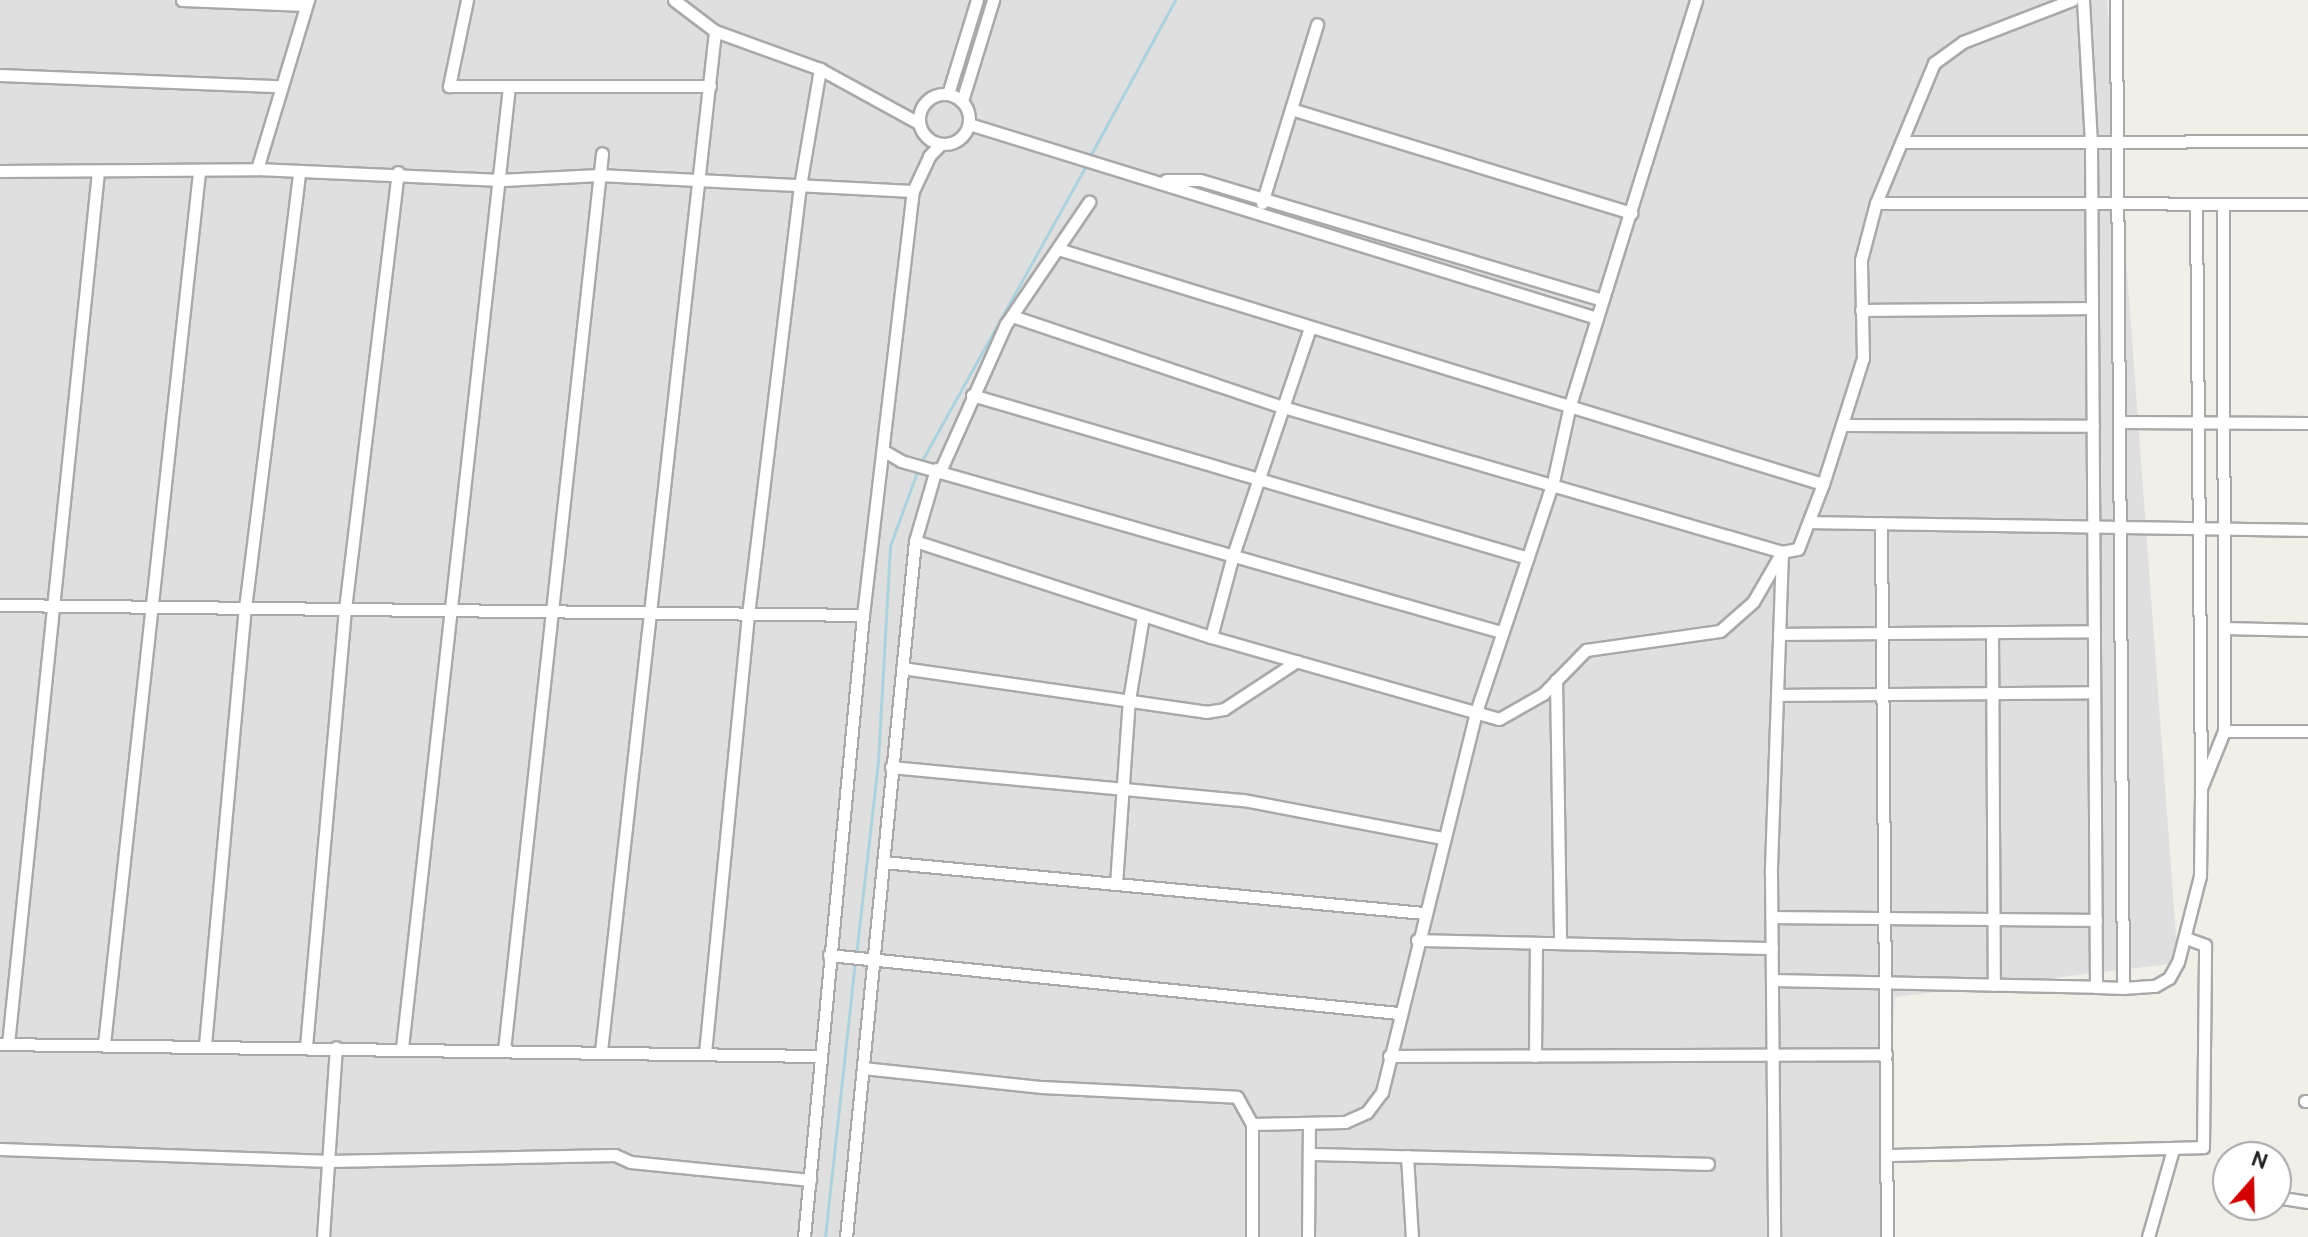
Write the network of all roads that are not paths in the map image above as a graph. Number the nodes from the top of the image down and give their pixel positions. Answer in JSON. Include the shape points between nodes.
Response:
{"nodes":[{"id":1,"x":182,"y":0,"type":"edge"},
{"id":2,"x":467,"y":0,"type":"edge"},
{"id":3,"x":674,"y":0,"type":"edge"},
{"id":4,"x":977,"y":0,"type":"edge"},
{"id":5,"x":993,"y":0,"type":"edge"},
{"id":6,"x":1696,"y":0,"type":"edge"},
{"id":7,"x":2072,"y":0,"type":"edge"},
{"id":8,"x":2083,"y":0,"type":"edge"},
{"id":9,"x":2116,"y":0,"type":"edge"},
{"id":10,"x":307,"y":2,"type":"edge"},
{"id":11,"x":1317,"y":24,"type":"dead end"},
{"id":12,"x":715,"y":31,"type":"junction"},
{"id":13,"x":820,"y":69,"type":"junction"},
{"id":14,"x":0,"y":75,"type":"edge"},
{"id":15,"x":279,"y":86,"type":"junction"},
{"id":16,"x":509,"y":86,"type":"junction"},
{"id":17,"x":710,"y":86,"type":"junction"},
{"id":18,"x":948,"y":94,"type":"junction"},
{"id":19,"x":962,"y":101,"type":"junction"},
{"id":20,"x":1291,"y":109,"type":"junction"},
{"id":21,"x":917,"y":122,"type":"junction"},
{"id":22,"x":969,"y":124,"type":"junction"},
{"id":23,"x":2308,"y":141,"type":"edge"},
{"id":24,"x":1904,"y":142,"type":"junction"},
{"id":25,"x":2091,"y":143,"type":"junction"},
{"id":26,"x":2117,"y":143,"type":"junction"},
{"id":27,"x":941,"y":144,"type":"junction"},
{"id":28,"x":602,"y":153,"type":"dead end"},
{"id":29,"x":257,"y":169,"type":"junction"},
{"id":30,"x":0,"y":171,"type":"edge"},
{"id":31,"x":98,"y":171,"type":"junction"},
{"id":32,"x":398,"y":172,"type":"junction"},
{"id":33,"x":199,"y":173,"type":"junction"},
{"id":34,"x":299,"y":174,"type":"junction"},
{"id":35,"x":599,"y":175,"type":"junction"},
{"id":36,"x":700,"y":177,"type":"junction"},
{"id":37,"x":501,"y":180,"type":"junction"},
{"id":38,"x":1153,"y":181,"type":"junction"},
{"id":39,"x":800,"y":186,"type":"junction"},
{"id":40,"x":913,"y":191,"type":"junction"},
{"id":41,"x":1263,"y":199,"type":"junction"},
{"id":42,"x":1089,"y":202,"type":"dead end"},
{"id":43,"x":1876,"y":203,"type":"junction"},
{"id":44,"x":2091,"y":204,"type":"junction"},
{"id":45,"x":2117,"y":204,"type":"junction"},
{"id":46,"x":2196,"y":204,"type":"junction"},
{"id":47,"x":2223,"y":204,"type":"junction"},
{"id":48,"x":2308,"y":204,"type":"edge"},
{"id":49,"x":1259,"y":213,"type":"junction"},
{"id":50,"x":1631,"y":213,"type":"junction"},
{"id":51,"x":1058,"y":249,"type":"junction"},
{"id":52,"x":1603,"y":300,"type":"junction"},
{"id":53,"x":2092,"y":308,"type":"junction"},
{"id":54,"x":1861,"y":310,"type":"junction"},
{"id":55,"x":1012,"y":316,"type":"junction"},
{"id":56,"x":1597,"y":318,"type":"junction"},
{"id":57,"x":1310,"y":328,"type":"junction"},
{"id":58,"x":972,"y":395,"type":"junction"},
{"id":59,"x":1570,"y":405,"type":"junction"},
{"id":60,"x":1283,"y":407,"type":"junction"},
{"id":61,"x":2119,"y":422,"type":"junction"},
{"id":62,"x":2198,"y":423,"type":"junction"},
{"id":63,"x":2223,"y":423,"type":"junction"},
{"id":64,"x":2308,"y":423,"type":"edge"},
{"id":65,"x":1844,"y":425,"type":"junction"},
{"id":66,"x":2093,"y":426,"type":"junction"},
{"id":67,"x":884,"y":451,"type":"junction"},
{"id":68,"x":936,"y":469,"type":"junction"},
{"id":69,"x":1259,"y":478,"type":"junction"},
{"id":70,"x":1553,"y":482,"type":"junction"},
{"id":71,"x":1823,"y":484,"type":"junction"},
{"id":72,"x":1809,"y":522,"type":"junction"},
{"id":73,"x":1881,"y":523,"type":"junction"},
{"id":74,"x":2094,"y":527,"type":"junction"},
{"id":75,"x":2119,"y":527,"type":"junction"},
{"id":76,"x":2199,"y":528,"type":"junction"},
{"id":77,"x":2224,"y":529,"type":"junction"},
{"id":78,"x":2308,"y":530,"type":"edge"},
{"id":79,"x":915,"y":541,"type":"junction"},
{"id":80,"x":1782,"y":552,"type":"junction"},
{"id":81,"x":1233,"y":555,"type":"junction"},
{"id":82,"x":1528,"y":558,"type":"junction"},
{"id":83,"x":0,"y":605,"type":"edge"},
{"id":84,"x":50,"y":605,"type":"junction"},
{"id":85,"x":148,"y":607,"type":"junction"},
{"id":86,"x":245,"y":608,"type":"junction"},
{"id":87,"x":345,"y":609,"type":"junction"},
{"id":88,"x":548,"y":612,"type":"junction"},
{"id":89,"x":447,"y":613,"type":"junction"},
{"id":90,"x":648,"y":613,"type":"junction"},
{"id":91,"x":748,"y":615,"type":"junction"},
{"id":92,"x":863,"y":615,"type":"junction"},
{"id":93,"x":1143,"y":616,"type":"junction"},
{"id":94,"x":2224,"y":628,"type":"junction"},
{"id":95,"x":2308,"y":630,"type":"edge"},
{"id":96,"x":2094,"y":631,"type":"junction"},
{"id":97,"x":1501,"y":632,"type":"junction"},
{"id":98,"x":1992,"y":632,"type":"junction"},
{"id":99,"x":1882,"y":633,"type":"junction"},
{"id":100,"x":1779,"y":634,"type":"junction"},
{"id":101,"x":1211,"y":637,"type":"junction"},
{"id":102,"x":1297,"y":661,"type":"junction"},
{"id":103,"x":902,"y":668,"type":"junction"},
{"id":104,"x":1556,"y":680,"type":"junction"},
{"id":105,"x":2094,"y":692,"type":"junction"},
{"id":106,"x":1993,"y":693,"type":"junction"},
{"id":107,"x":1882,"y":694,"type":"junction"},
{"id":108,"x":1777,"y":695,"type":"junction"},
{"id":109,"x":1129,"y":700,"type":"junction"},
{"id":110,"x":1476,"y":712,"type":"junction"},
{"id":111,"x":2224,"y":731,"type":"junction"},
{"id":112,"x":2308,"y":731,"type":"edge"},
{"id":113,"x":891,"y":767,"type":"junction"},
{"id":114,"x":1122,"y":787,"type":"junction"},
{"id":115,"x":2201,"y":788,"type":"junction"},
{"id":116,"x":1443,"y":838,"type":"junction"},
{"id":117,"x":883,"y":862,"type":"junction"},
{"id":118,"x":1116,"y":884,"type":"junction"},
{"id":119,"x":1424,"y":913,"type":"junction"},
{"id":120,"x":1772,"y":917,"type":"junction"},
{"id":121,"x":1884,"y":918,"type":"junction"},
{"id":122,"x":1994,"y":919,"type":"junction"},
{"id":123,"x":2096,"y":920,"type":"junction"},
{"id":124,"x":2186,"y":938,"type":"junction"},
{"id":125,"x":1417,"y":940,"type":"junction"},
{"id":126,"x":1536,"y":943,"type":"junction"},
{"id":127,"x":1560,"y":943,"type":"junction"},
{"id":128,"x":1772,"y":948,"type":"junction"},
{"id":129,"x":829,"y":955,"type":"junction"},
{"id":130,"x":872,"y":961,"type":"junction"},
{"id":131,"x":1772,"y":980,"type":"junction"},
{"id":132,"x":1885,"y":982,"type":"junction"},
{"id":133,"x":1994,"y":985,"type":"junction"},
{"id":134,"x":2096,"y":987,"type":"junction"},
{"id":135,"x":2123,"y":988,"type":"junction"},
{"id":136,"x":1398,"y":1013,"type":"junction"},
{"id":137,"x":4,"y":1044,"type":"edge"},
{"id":138,"x":104,"y":1044,"type":"junction"},
{"id":139,"x":205,"y":1045,"type":"junction"},
{"id":140,"x":306,"y":1046,"type":"junction"},
{"id":141,"x":336,"y":1047,"type":"junction"},
{"id":142,"x":402,"y":1048,"type":"junction"},
{"id":143,"x":504,"y":1050,"type":"junction"},
{"id":144,"x":601,"y":1051,"type":"junction"},
{"id":145,"x":705,"y":1053,"type":"junction"},
{"id":146,"x":1773,"y":1054,"type":"junction"},
{"id":147,"x":1886,"y":1054,"type":"junction"},
{"id":148,"x":820,"y":1056,"type":"junction"},
{"id":149,"x":1389,"y":1056,"type":"junction"},
{"id":150,"x":1535,"y":1056,"type":"junction"},
{"id":151,"x":863,"y":1068,"type":"junction"},
{"id":152,"x":1252,"y":1124,"type":"junction"},
{"id":153,"x":1309,"y":1124,"type":"junction"},
{"id":154,"x":0,"y":1149,"type":"edge"},
{"id":155,"x":2173,"y":1149,"type":"junction"},
{"id":156,"x":1309,"y":1154,"type":"junction"},
{"id":157,"x":1886,"y":1155,"type":"junction"},
{"id":158,"x":1407,"y":1156,"type":"junction"},
{"id":159,"x":330,"y":1161,"type":"junction"},
{"id":160,"x":1708,"y":1164,"type":"dead end"},
{"id":161,"x":810,"y":1180,"type":"junction"},
{"id":162,"x":323,"y":1237,"type":"edge"},
{"id":163,"x":804,"y":1237,"type":"edge"},
{"id":164,"x":846,"y":1237,"type":"edge"},
{"id":165,"x":1252,"y":1237,"type":"edge"},
{"id":166,"x":1308,"y":1237,"type":"edge"},
{"id":167,"x":1412,"y":1237,"type":"edge"},
{"id":168,"x":1774,"y":1237,"type":"edge"},
{"id":169,"x":1887,"y":1237,"type":"edge"},
{"id":170,"x":2148,"y":1237,"type":"edge"}],
"edges":[{"from":1,"to":10,"type":"street"},
{"from":2,"to":16,"type":"street","via":[[449,86]]},
{"from":3,"to":12,"type":"street"},
{"from":4,"to":18,"type":"street"},
{"from":5,"to":19,"type":"street"},
{"from":6,"to":50,"type":"street"},
{"from":7,"to":24,"type":"street","via":[[1963,42],[1934,63]]},
{"from":8,"to":25,"type":"street"},
{"from":9,"to":26,"type":"street"},
{"from":10,"to":15,"type":"street"},
{"from":11,"to":20,"type":"street"},
{"from":12,"to":13,"type":"street"},
{"from":12,"to":17,"type":"street"},
{"from":13,"to":21,"type":"street"},
{"from":13,"to":39,"type":"street"},
{"from":14,"to":15,"type":"street"},
{"from":15,"to":29,"type":"street"},
{"from":16,"to":17,"type":"street"},
{"from":16,"to":37,"type":"street"},
{"from":17,"to":36,"type":"street"},
{"from":18,"to":19,"type":"street"},
{"from":18,"to":21,"type":"street","via":[[924,102]]},
{"from":19,"to":22,"type":"street"},
{"from":20,"to":41,"type":"street"},
{"from":20,"to":50,"type":"street"},
{"from":21,"to":27,"type":"street","via":[[925,136]]},
{"from":22,"to":27,"type":"street","via":[[962,137]]},
{"from":22,"to":38,"type":"street"},
{"from":23,"to":26,"type":"street"},
{"from":24,"to":25,"type":"street"},
{"from":24,"to":43,"type":"street"},
{"from":25,"to":26,"type":"street"},
{"from":25,"to":44,"type":"street"},
{"from":26,"to":45,"type":"street"},
{"from":27,"to":40,"type":"street","via":[[929,156]]},
{"from":28,"to":35,"type":"street"},
{"from":29,"to":33,"type":"street"},
{"from":29,"to":34,"type":"street"},
{"from":30,"to":31,"type":"street"},
{"from":31,"to":33,"type":"street"},
{"from":31,"to":84,"type":"street"},
{"from":32,"to":34,"type":"street"},
{"from":32,"to":37,"type":"street"},
{"from":32,"to":87,"type":"street"},
{"from":33,"to":85,"type":"street"},
{"from":34,"to":86,"type":"street"},
{"from":35,"to":36,"type":"street"},
{"from":35,"to":37,"type":"street"},
{"from":35,"to":88,"type":"street"},
{"from":36,"to":39,"type":"street"},
{"from":36,"to":90,"type":"street"},
{"from":37,"to":89,"type":"street"},
{"from":38,"to":41,"type":"street","via":[[1200,180]]},
{"from":38,"to":49,"type":"street"},
{"from":39,"to":40,"type":"street"},
{"from":39,"to":91,"type":"street"},
{"from":40,"to":67,"type":"street"},
{"from":41,"to":49,"type":"street"},
{"from":41,"to":52,"type":"street"},
{"from":42,"to":51,"type":"street"},
{"from":43,"to":44,"type":"street"},
{"from":43,"to":54,"type":"street","via":[[1861,260]]},
{"from":44,"to":45,"type":"street"},
{"from":44,"to":53,"type":"street"},
{"from":45,"to":46,"type":"street"},
{"from":45,"to":61,"type":"street"},
{"from":46,"to":47,"type":"street"},
{"from":46,"to":62,"type":"street"},
{"from":47,"to":48,"type":"street"},
{"from":47,"to":63,"type":"street"},
{"from":49,"to":56,"type":"street"},
{"from":50,"to":52,"type":"street"},
{"from":51,"to":55,"type":"street"},
{"from":51,"to":57,"type":"street"},
{"from":52,"to":56,"type":"street"},
{"from":53,"to":54,"type":"street"},
{"from":53,"to":66,"type":"street"},
{"from":54,"to":65,"type":"street","via":[[1863,358]]},
{"from":55,"to":58,"type":"street"},
{"from":55,"to":60,"type":"street"},
{"from":56,"to":59,"type":"street"},
{"from":57,"to":59,"type":"street"},
{"from":57,"to":60,"type":"street"},
{"from":58,"to":68,"type":"street"},
{"from":58,"to":69,"type":"street"},
{"from":59,"to":70,"type":"street"},
{"from":59,"to":71,"type":"street"},
{"from":60,"to":69,"type":"street"},
{"from":60,"to":70,"type":"street"},
{"from":61,"to":62,"type":"street"},
{"from":61,"to":75,"type":"street"},
{"from":62,"to":63,"type":"street"},
{"from":62,"to":76,"type":"street"},
{"from":63,"to":64,"type":"street"},
{"from":63,"to":77,"type":"street"},
{"from":65,"to":66,"type":"street"},
{"from":65,"to":71,"type":"street"},
{"from":66,"to":74,"type":"street"},
{"from":67,"to":68,"type":"street"},
{"from":67,"to":92,"type":"street"},
{"from":68,"to":79,"type":"street"},
{"from":68,"to":81,"type":"street"},
{"from":69,"to":81,"type":"street"},
{"from":69,"to":82,"type":"street"},
{"from":70,"to":80,"type":"street"},
{"from":70,"to":82,"type":"street"},
{"from":71,"to":72,"type":"street"},
{"from":72,"to":73,"type":"street"},
{"from":72,"to":80,"type":"street","via":[[1798,549]]},
{"from":73,"to":74,"type":"street"},
{"from":73,"to":99,"type":"street"},
{"from":74,"to":75,"type":"street"},
{"from":74,"to":96,"type":"street"},
{"from":75,"to":76,"type":"street"},
{"from":75,"to":135,"type":"street"},
{"from":76,"to":77,"type":"street"},
{"from":76,"to":115,"type":"street"},
{"from":77,"to":78,"type":"street"},
{"from":77,"to":94,"type":"street"},
{"from":79,"to":93,"type":"street"},
{"from":79,"to":103,"type":"street"},
{"from":80,"to":100,"type":"street"},
{"from":80,"to":104,"type":"street","via":[[1753,602],[1720,631],[1586,650]]},
{"from":81,"to":97,"type":"street"},
{"from":81,"to":101,"type":"street"},
{"from":82,"to":97,"type":"street"},
{"from":83,"to":84,"type":"street"},
{"from":84,"to":85,"type":"street"},
{"from":84,"to":137,"type":"street"},
{"from":85,"to":86,"type":"street"},
{"from":85,"to":138,"type":"street"},
{"from":86,"to":87,"type":"street"},
{"from":86,"to":139,"type":"street"},
{"from":87,"to":89,"type":"street"},
{"from":87,"to":140,"type":"street"},
{"from":88,"to":89,"type":"street"},
{"from":88,"to":90,"type":"street"},
{"from":88,"to":143,"type":"street"},
{"from":89,"to":142,"type":"street"},
{"from":90,"to":91,"type":"street"},
{"from":90,"to":144,"type":"street"},
{"from":91,"to":92,"type":"street"},
{"from":91,"to":145,"type":"street"},
{"from":92,"to":129,"type":"street"},
{"from":93,"to":101,"type":"street"},
{"from":93,"to":109,"type":"street"},
{"from":94,"to":95,"type":"street"},
{"from":94,"to":111,"type":"street"},
{"from":96,"to":98,"type":"street"},
{"from":96,"to":105,"type":"street"},
{"from":97,"to":110,"type":"street"},
{"from":98,"to":99,"type":"street"},
{"from":98,"to":106,"type":"street"},
{"from":99,"to":100,"type":"street"},
{"from":99,"to":107,"type":"street"},
{"from":100,"to":108,"type":"street"},
{"from":101,"to":102,"type":"street"},
{"from":102,"to":109,"type":"street","via":[[1224,709],[1206,712]]},
{"from":102,"to":110,"type":"street"},
{"from":103,"to":109,"type":"street"},
{"from":103,"to":113,"type":"street"},
{"from":104,"to":110,"type":"street","via":[[1499,719]]},
{"from":104,"to":127,"type":"street"},
{"from":105,"to":106,"type":"street"},
{"from":105,"to":123,"type":"street"},
{"from":106,"to":107,"type":"street"},
{"from":106,"to":122,"type":"street"},
{"from":107,"to":108,"type":"street"},
{"from":107,"to":121,"type":"street"},
{"from":108,"to":120,"type":"street"},
{"from":109,"to":114,"type":"street"},
{"from":110,"to":116,"type":"street"},
{"from":111,"to":112,"type":"street"},
{"from":111,"to":115,"type":"street"},
{"from":113,"to":114,"type":"street"},
{"from":113,"to":117,"type":"street"},
{"from":114,"to":116,"type":"street","via":[[1243,800]]},
{"from":114,"to":118,"type":"street"},
{"from":115,"to":124,"type":"street","via":[[2200,876]]},
{"from":116,"to":119,"type":"street"},
{"from":117,"to":118,"type":"street"},
{"from":117,"to":130,"type":"street"},
{"from":118,"to":119,"type":"street"},
{"from":119,"to":125,"type":"street"},
{"from":120,"to":121,"type":"street"},
{"from":120,"to":128,"type":"street"},
{"from":121,"to":122,"type":"street"},
{"from":121,"to":132,"type":"street"},
{"from":122,"to":123,"type":"street"},
{"from":122,"to":133,"type":"street"},
{"from":123,"to":134,"type":"street"},
{"from":124,"to":135,"type":"street","via":[[2169,978],[2155,986]]},
{"from":124,"to":155,"type":"street","via":[[2205,945],[2203,1147]]},
{"from":125,"to":126,"type":"street"},
{"from":125,"to":136,"type":"street"},
{"from":126,"to":127,"type":"street"},
{"from":126,"to":150,"type":"street"},
{"from":127,"to":128,"type":"street"},
{"from":128,"to":131,"type":"street"},
{"from":129,"to":130,"type":"street"},
{"from":129,"to":148,"type":"street"},
{"from":130,"to":136,"type":"street"},
{"from":130,"to":151,"type":"street"},
{"from":131,"to":132,"type":"street"},
{"from":131,"to":146,"type":"street"},
{"from":132,"to":133,"type":"street"},
{"from":132,"to":147,"type":"street"},
{"from":133,"to":134,"type":"street"},
{"from":134,"to":135,"type":"street"},
{"from":136,"to":149,"type":"street"},
{"from":137,"to":138,"type":"street"},
{"from":138,"to":139,"type":"street"},
{"from":139,"to":140,"type":"street"},
{"from":140,"to":141,"type":"street"},
{"from":141,"to":142,"type":"street"},
{"from":141,"to":159,"type":"street"},
{"from":142,"to":143,"type":"street"},
{"from":143,"to":144,"type":"street"},
{"from":144,"to":145,"type":"street"},
{"from":145,"to":148,"type":"street"},
{"from":146,"to":147,"type":"street"},
{"from":146,"to":150,"type":"street"},
{"from":146,"to":168,"type":"street"},
{"from":147,"to":157,"type":"street"},
{"from":148,"to":161,"type":"street"},
{"from":149,"to":150,"type":"street"},
{"from":149,"to":153,"type":"street","via":[[1382,1092],[1367,1112],[1345,1122]]},
{"from":151,"to":152,"type":"street","via":[[1042,1087],[1237,1097]]},
{"from":151,"to":164,"type":"street"},
{"from":152,"to":153,"type":"street"},
{"from":152,"to":165,"type":"street"},
{"from":153,"to":156,"type":"street"},
{"from":154,"to":159,"type":"street"},
{"from":155,"to":157,"type":"street"},
{"from":155,"to":170,"type":"street"},
{"from":156,"to":158,"type":"street"},
{"from":156,"to":166,"type":"street"},
{"from":157,"to":169,"type":"street"},
{"from":158,"to":160,"type":"street"},
{"from":158,"to":167,"type":"street"},
{"from":159,"to":161,"type":"street","via":[[615,1155],[631,1162]]},
{"from":159,"to":162,"type":"street"},
{"from":161,"to":163,"type":"street"}]}
